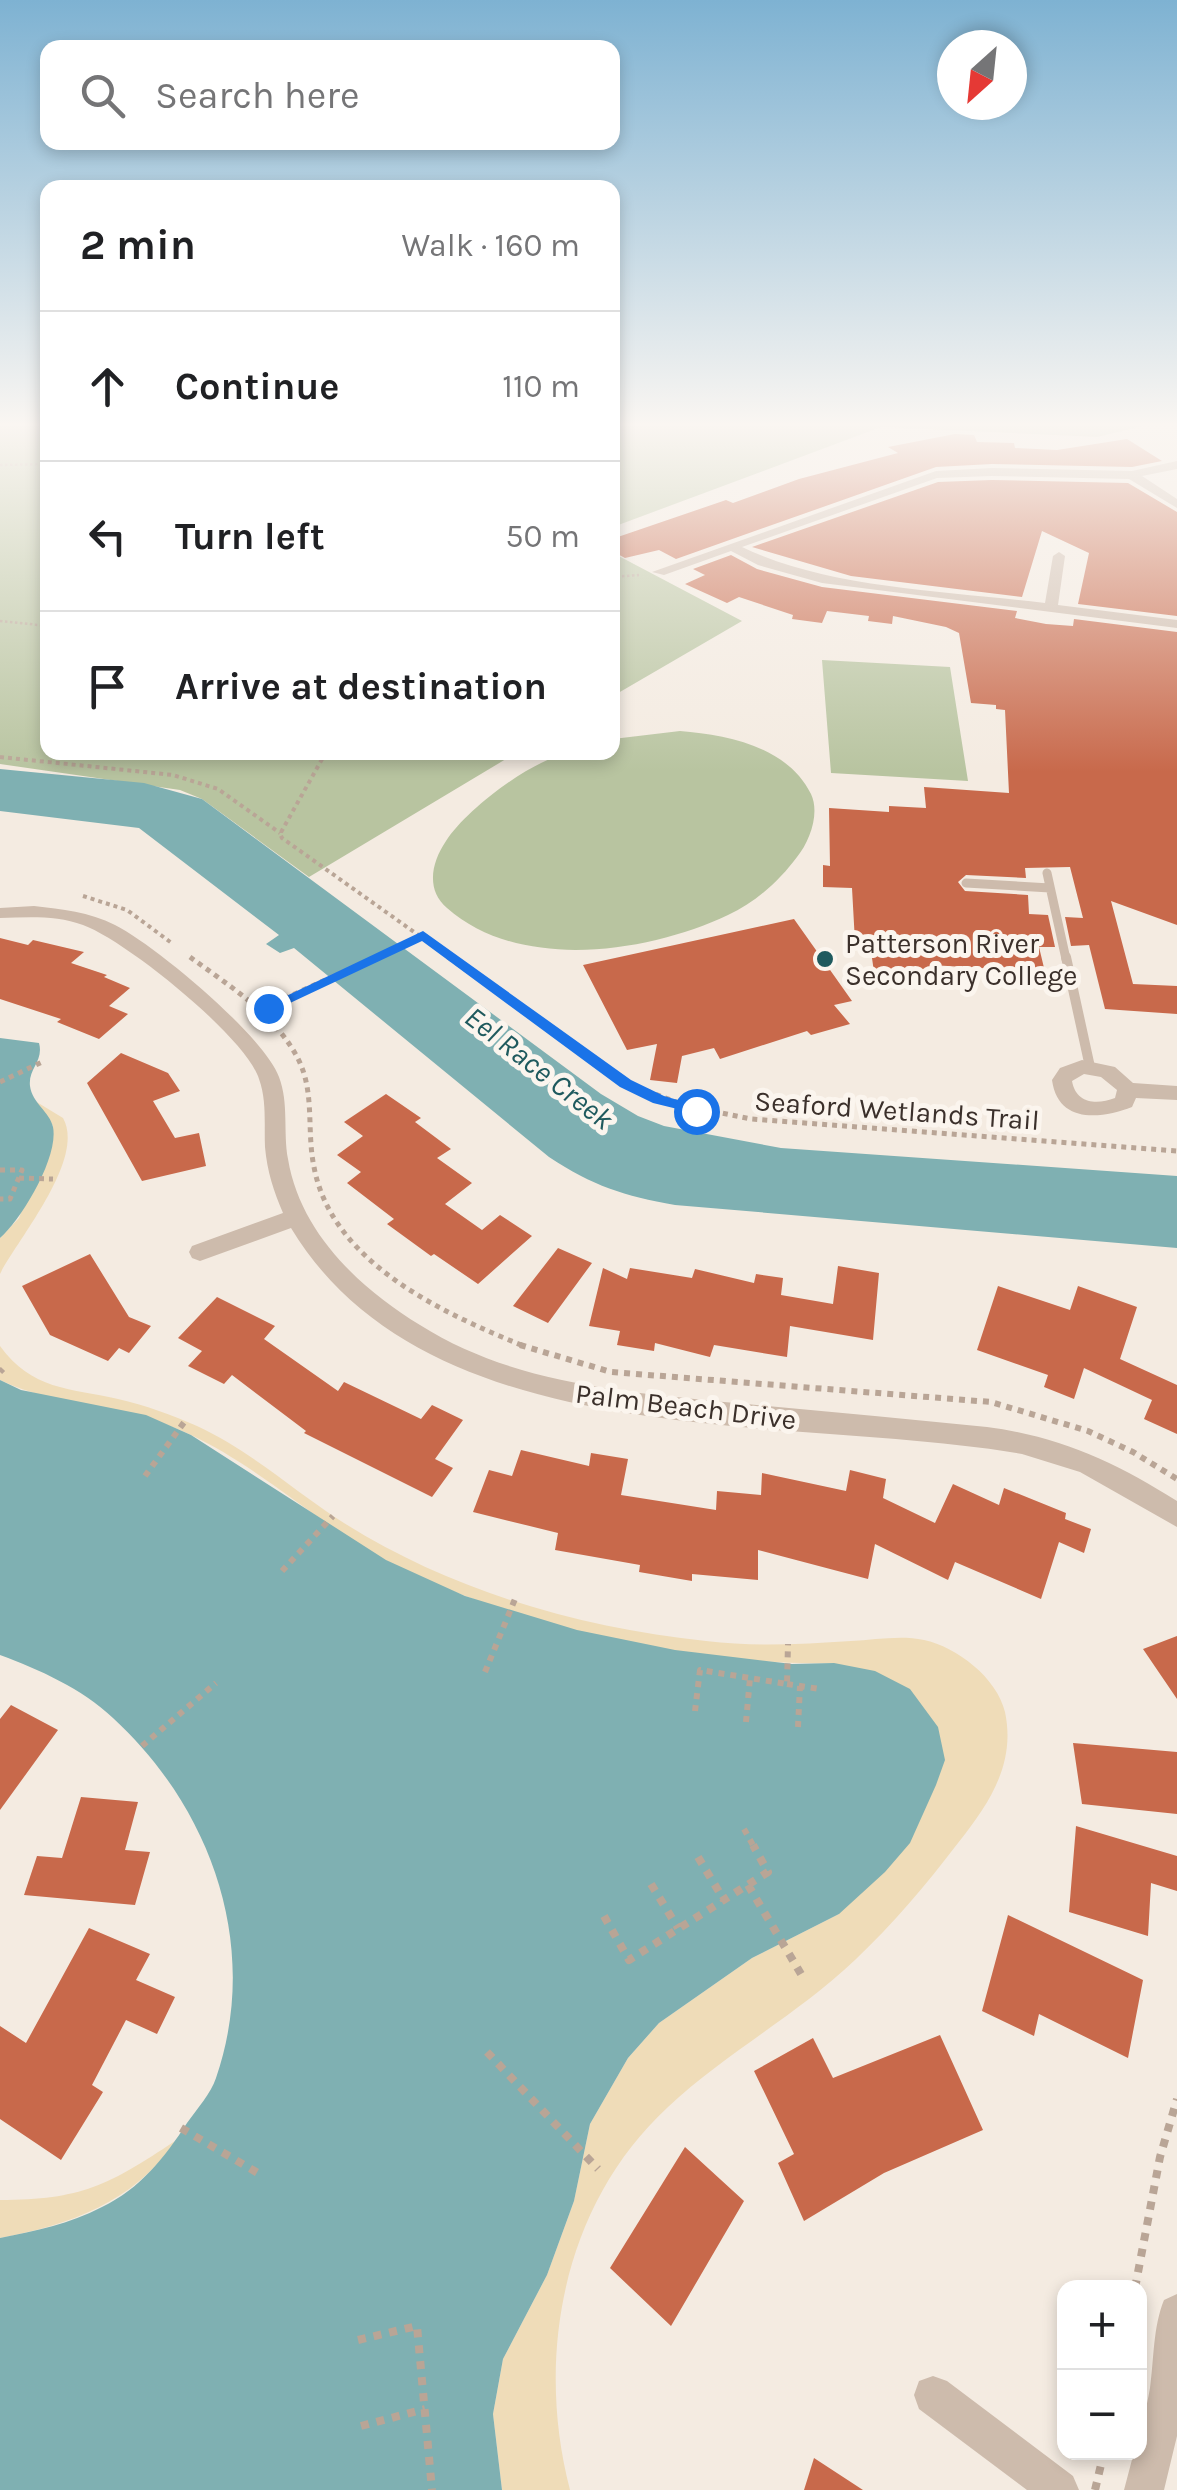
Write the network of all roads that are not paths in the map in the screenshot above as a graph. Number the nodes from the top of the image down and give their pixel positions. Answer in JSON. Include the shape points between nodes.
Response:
{"nodes":[{"id":1,"x":752,"y":539,"type":"edge"},
{"id":2,"x":732,"y":546,"type":"junction"},
{"id":3,"x":1059,"y":556,"type":"dead end"},
{"id":4,"x":657,"y":572,"type":"road end"},
{"id":5,"x":1051,"y":608,"type":"junction"},
{"id":6,"x":1177,"y":624,"type":"edge"},
{"id":7,"x":1047,"y":873,"type":"dead end"},
{"id":8,"x":966,"y":883,"type":"dead end"},
{"id":9,"x":1050,"y":888,"type":"junction"},
{"id":10,"x":0,"y":913,"type":"edge"},
{"id":11,"x":1090,"y":1067,"type":"junction"},
{"id":12,"x":1127,"y":1090,"type":"junction"},
{"id":13,"x":1177,"y":1093,"type":"edge"},
{"id":14,"x":294,"y":1218,"type":"junction"},
{"id":15,"x":200,"y":1252,"type":"dead end"},
{"id":16,"x":1177,"y":1516,"type":"edge"},
{"id":17,"x":1177,"y":2312,"type":"edge"},
{"id":18,"x":933,"y":2395,"type":"dead end"},
{"id":19,"x":1059,"y":2490,"type":"edge"},
{"id":20,"x":1144,"y":2490,"type":"edge"}],
"edges":[{"from":1,"to":2,"type":"street"},
{"from":2,"to":4,"type":"street"},
{"from":2,"to":5,"type":"street","via":[[822,579]]},
{"from":3,"to":5,"type":"street"},
{"from":5,"to":6,"type":"street"},
{"from":7,"to":9,"type":"lane"},
{"from":8,"to":9,"type":"lane"},
{"from":9,"to":11,"type":"lane"},
{"from":10,"to":14,"type":"street","name":"Palm Beach Drive","via":[[76,914],[122,933],[247,1041],[275,1097],[277,1164]]},
{"from":11,"to":12,"type":"street","via":[[1113,1074]]},
{"from":11,"to":12,"type":"street","via":[[1064,1076],[1064,1091],[1074,1102],[1113,1110]]},
{"from":12,"to":13,"type":"street"},
{"from":14,"to":15,"type":"street"},
{"from":14,"to":16,"type":"street","name":"Palm Beach Drive","via":[[352,1287],[412,1333],[494,1374],[589,1400],[990,1435],[1061,1452]]},
{"from":17,"to":20,"type":"street","via":[[1168,2394]]},
{"from":18,"to":19,"type":"street"}]}
